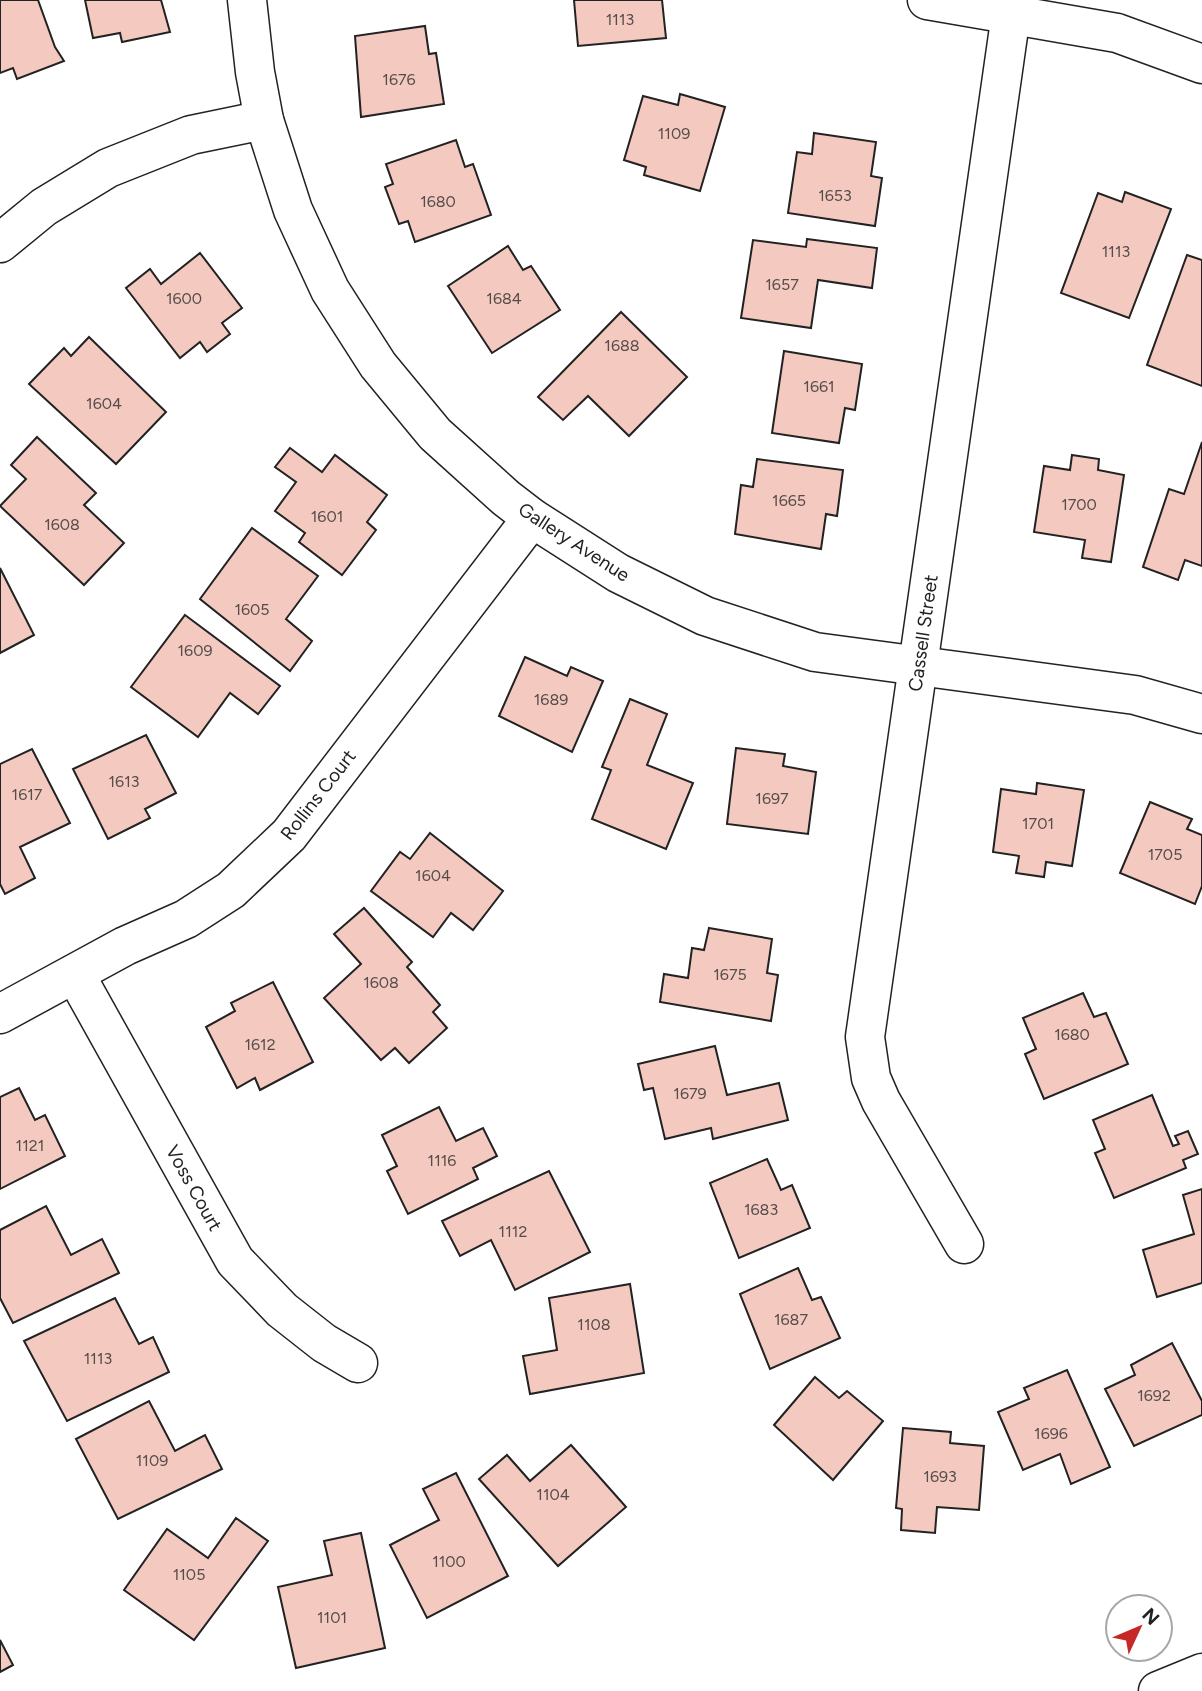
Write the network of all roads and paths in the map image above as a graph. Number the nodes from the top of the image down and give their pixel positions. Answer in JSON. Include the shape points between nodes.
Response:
{"nodes":[{"id":1,"x":247,"y":0,"type":"edge"},
{"id":2,"x":927,"y":0,"type":"edge"},
{"id":3,"x":1011,"y":7,"type":"edge"},
{"id":4,"x":1202,"y":64,"type":"edge"},
{"id":5,"x":264,"y":120,"type":"junction"},
{"id":6,"x":0,"y":243,"type":"edge"},
{"id":7,"x":532,"y":518,"type":"junction"},
{"id":8,"x":919,"y":667,"type":"junction"},
{"id":9,"x":1202,"y":713,"type":"edge"},
{"id":10,"x":75,"y":974,"type":"junction"},
{"id":11,"x":0,"y":1014,"type":"edge"},
{"id":12,"x":964,"y":1244,"type":"dead end"},
{"id":13,"x":358,"y":1363,"type":"dead end"},
{"id":14,"x":1202,"y":1673,"type":"edge"},
{"id":15,"x":1158,"y":1691,"type":"edge"}],
"edges":[{"from":1,"to":5,"type":"main road","name":"Gallery Avenue"},
{"from":2,"to":3,"type":"main road"},
{"from":3,"to":4,"type":"main road","via":[[1117,33]]},
{"from":3,"to":8,"type":"main road","name":"Cassell Street"},
{"from":5,"to":6,"type":"main road","via":[[191,135],[108,168],[44,207]]},
{"from":5,"to":7,"type":"main road","name":"Gallery Avenue","via":[[293,210],[330,290],[378,365],[435,434]]},
{"from":7,"to":8,"type":"main road","name":"Gallery Avenue","via":[[618,573],[705,615],[815,652]]},
{"from":7,"to":10,"type":"main road","name":"Rollins Court","via":[[289,835],[231,890],[186,919]]},
{"from":8,"to":9,"type":"main road","name":"Gallery Avenue","via":[[1135,695]]},
{"from":8,"to":12,"type":"main road","name":"Cassell Street","via":[[865,1037],[871,1078],[880,1101]]},
{"from":10,"to":11,"type":"main road","name":"Rollins Court"},
{"from":10,"to":13,"type":"main road","name":"Voss Court","via":[[235,1261],[282,1310]]},
{"from":14,"to":15,"type":"main road"}]}
